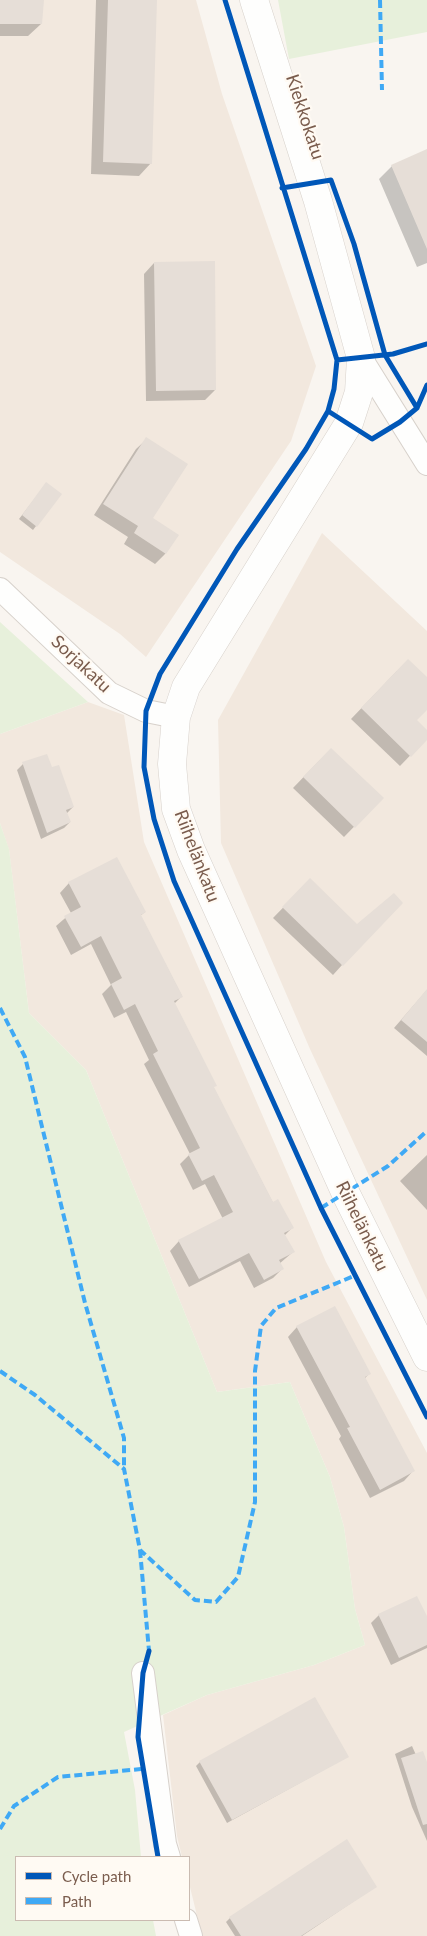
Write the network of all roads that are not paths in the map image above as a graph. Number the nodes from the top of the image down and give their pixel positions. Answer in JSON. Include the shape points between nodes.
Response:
{"nodes":[{"id":1,"x":254,"y":0,"type":"edge"},
{"id":2,"x":361,"y":358,"type":"junction"},
{"id":3,"x":427,"y":464,"type":"edge"},
{"id":4,"x":0,"y":589,"type":"edge"},
{"id":5,"x":176,"y":717,"type":"junction"},
{"id":6,"x":427,"y":1357,"type":"edge"},
{"id":7,"x":143,"y":1673,"type":"dead end"},
{"id":8,"x":169,"y":1856,"type":"edge"},
{"id":9,"x":186,"y":1921,"type":"edge"},
{"id":10,"x":191,"y":1936,"type":"edge"}],
"edges":[{"from":1,"to":2,"type":"street","name":"Kiekkokatu","via":[[318,201]]},
{"from":2,"to":3,"type":"street","name":"Kiekkokatu"},
{"from":2,"to":5,"type":"street","name":"Riihelänkatu","via":[[359,392],[348,423],[186,687]]},
{"from":4,"to":5,"type":"street","name":"Sorjakatu","via":[[109,693],[146,711]]},
{"from":5,"to":6,"type":"street","name":"Riihelänkatu","via":[[172,764],[176,809],[191,850],[346,1194]]},
{"from":7,"to":8,"type":"street"},
{"from":9,"to":10,"type":"street"}]}
